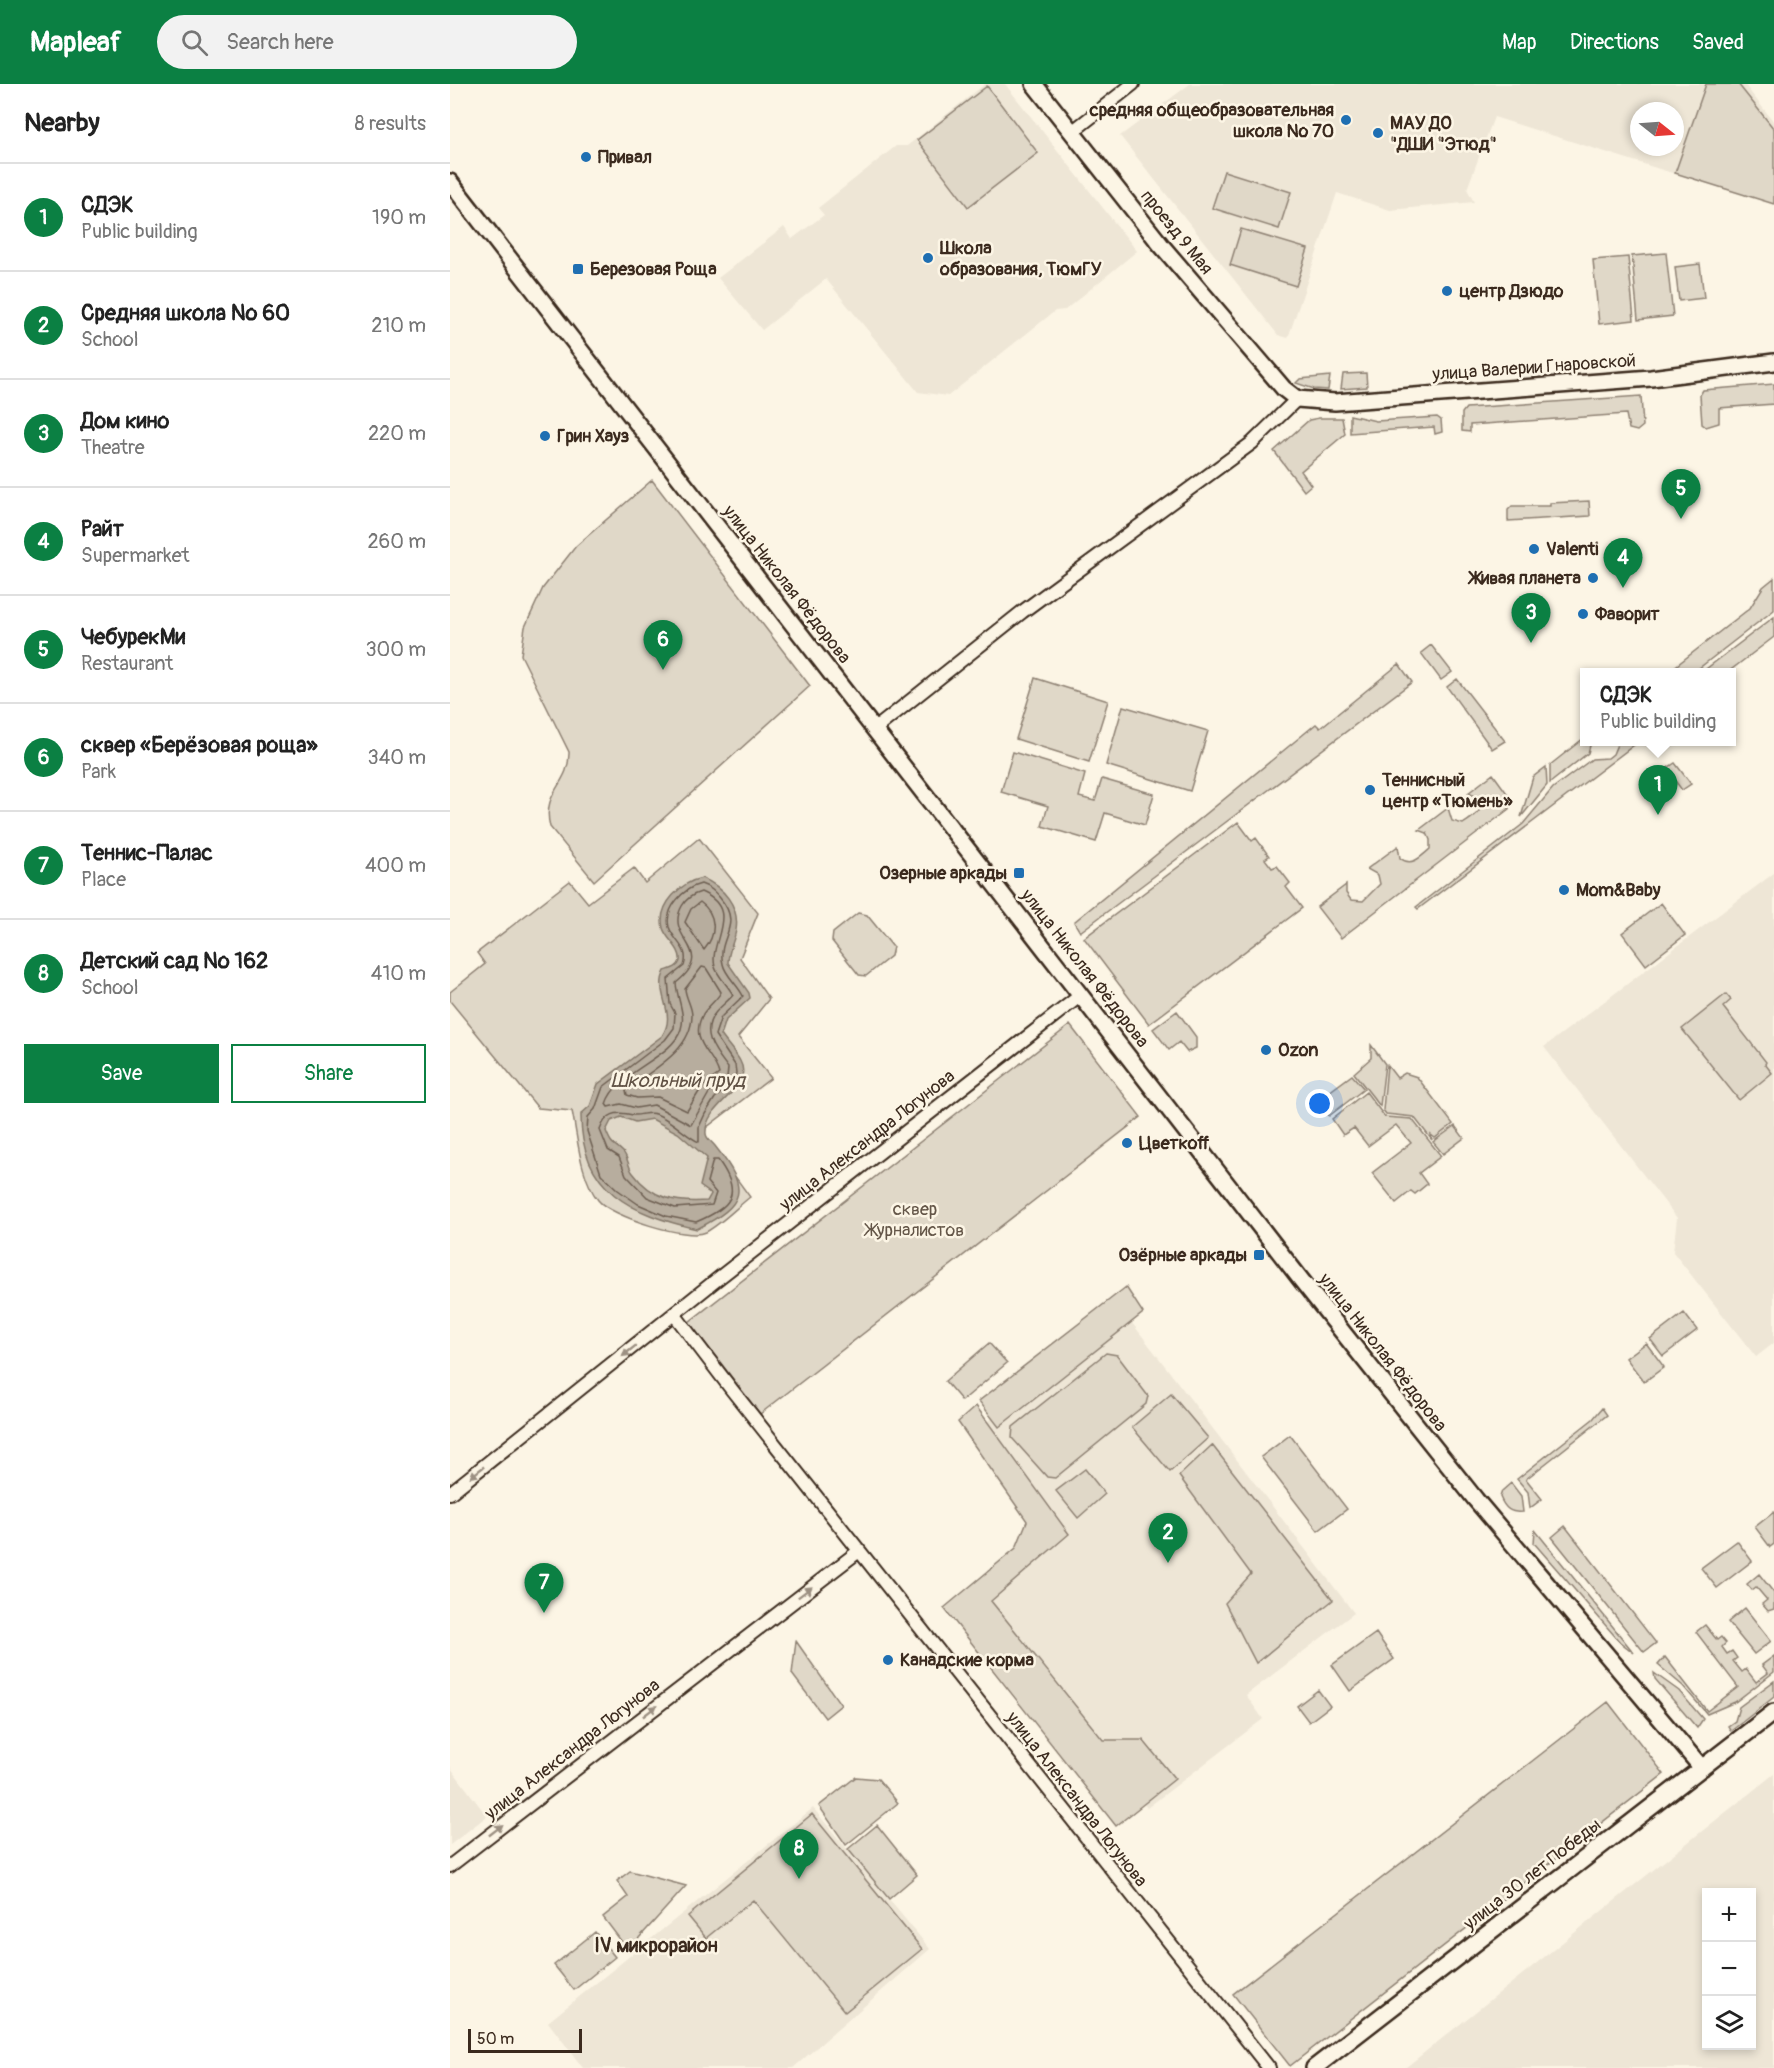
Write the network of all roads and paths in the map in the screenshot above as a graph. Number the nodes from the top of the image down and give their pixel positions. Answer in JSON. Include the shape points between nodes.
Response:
{"nodes":[{"id":1,"x":1034,"y":84,"type":"edge"},
{"id":2,"x":1133,"y":84,"type":"edge"},
{"id":3,"x":1072,"y":132,"type":"junction"},
{"id":4,"x":450,"y":182,"type":"edge"},
{"id":5,"x":1774,"y":362,"type":"edge"},
{"id":6,"x":1297,"y":399,"type":"junction"},
{"id":7,"x":875,"y":729,"type":"junction"},
{"id":8,"x":1082,"y":995,"type":"junction"},
{"id":9,"x":674,"y":1314,"type":"junction"},
{"id":10,"x":450,"y":1493,"type":"edge"},
{"id":11,"x":859,"y":1551,"type":"junction"},
{"id":12,"x":1774,"y":1712,"type":"edge"},
{"id":13,"x":1702,"y":1768,"type":"junction"},
{"id":14,"x":450,"y":1866,"type":"edge"},
{"id":15,"x":1269,"y":2068,"type":"edge"},
{"id":16,"x":1314,"y":2068,"type":"edge"}],
"edges":[{"from":1,"to":3,"type":"street","name":"проезд 9 Мая"},
{"from":2,"to":3,"type":"street"},
{"from":3,"to":6,"type":"street","name":"проезд 9 Мая","via":[[1161,245],[1284,389]]},
{"from":4,"to":7,"type":"street","name":"улица Николая Фёдорова"},
{"from":5,"to":6,"type":"street","name":"улица Валерии Гнаровской","via":[[1651,378],[1335,402]]},
{"from":6,"to":7,"type":"street","via":[[1252,443],[1022,612]]},
{"from":7,"to":8,"type":"street","name":"улица Николая Фёдорова"},
{"from":8,"to":9,"type":"street","name":"улица Александра Логунова"},
{"from":8,"to":13,"type":"street","name":"улица Николая Фёдорова","via":[[1476,1500]]},
{"from":9,"to":10,"type":"street","name":"улица Александра Логунова","one_way":true},
{"from":9,"to":11,"type":"street","name":"улица Александра Логунова"},
{"from":14,"to":11,"type":"street","name":"улица Александра Логунова","one_way":true},
{"from":11,"to":15,"type":"street","name":"улица Александра Логунова"},
{"from":12,"to":13,"type":"street","name":"улица 30 лет Победы"},
{"from":13,"to":16,"type":"street","name":"улица 30 лет Победы"}]}
